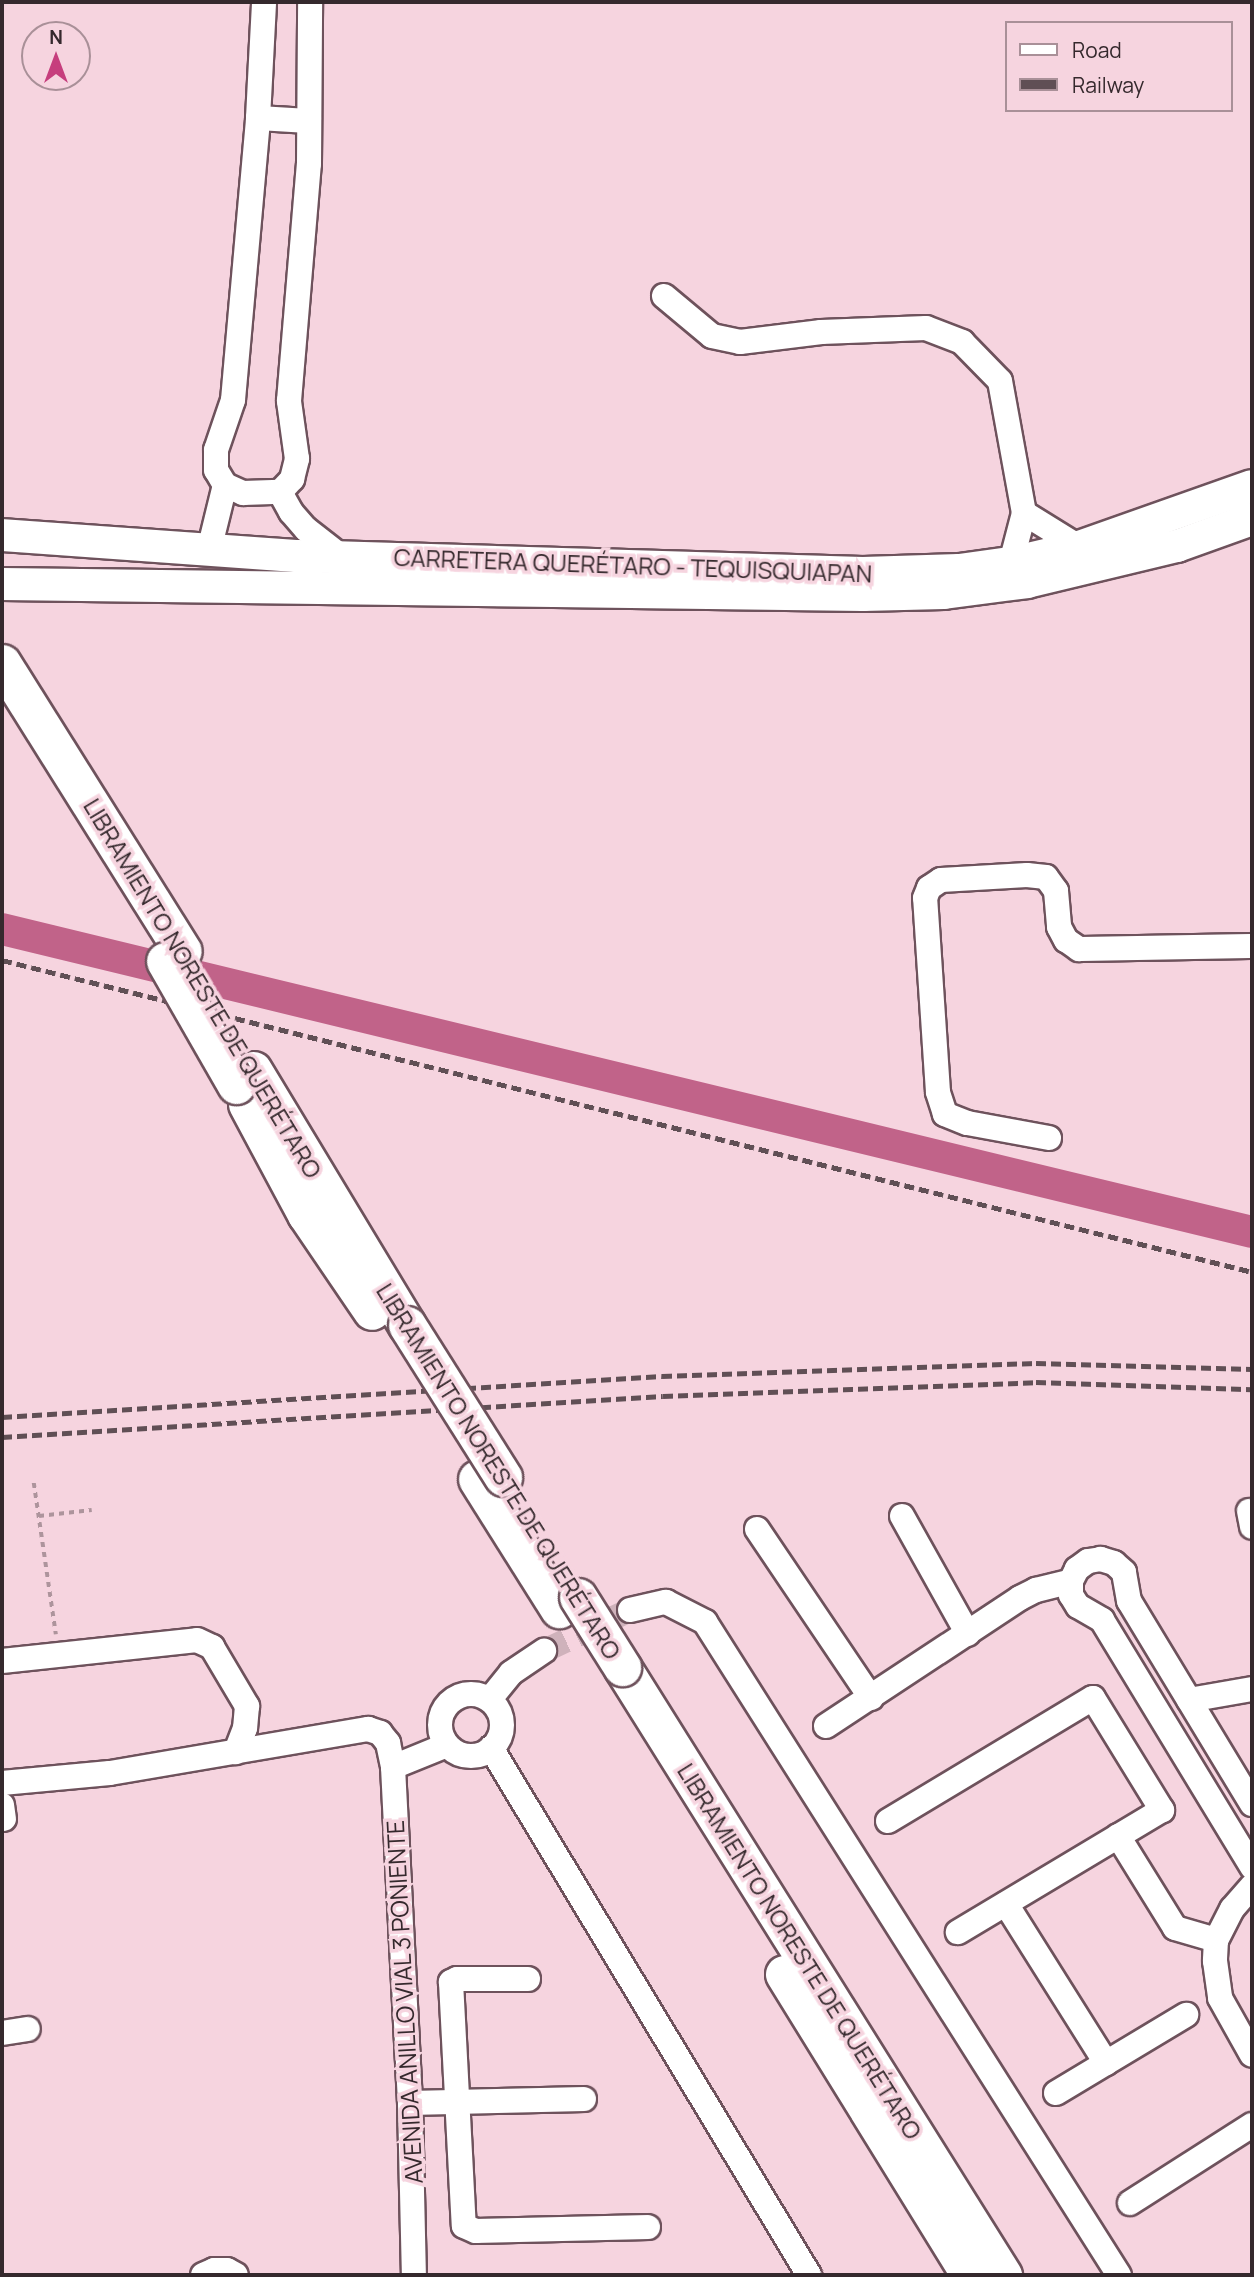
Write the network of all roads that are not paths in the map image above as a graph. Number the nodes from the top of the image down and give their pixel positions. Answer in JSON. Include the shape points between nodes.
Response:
{"nodes":[{"id":1,"x":264,"y":2,"type":"edge"},
{"id":2,"x":310,"y":2,"type":"edge"},
{"id":3,"x":258,"y":118,"type":"junction"},
{"id":4,"x":309,"y":121,"type":"junction"},
{"id":5,"x":664,"y":296,"type":"dead end"},
{"id":6,"x":225,"y":485,"type":"junction"},
{"id":7,"x":1252,"y":486,"type":"edge"},
{"id":8,"x":280,"y":492,"type":"junction"},
{"id":9,"x":1024,"y":513,"type":"junction"},
{"id":10,"x":1252,"y":519,"type":"edge"},
{"id":11,"x":2,"y":535,"type":"edge"},
{"id":12,"x":1079,"y":547,"type":"junction"},
{"id":13,"x":209,"y":550,"type":"junction"},
{"id":14,"x":342,"y":557,"type":"junction"},
{"id":15,"x":1011,"y":563,"type":"junction"},
{"id":16,"x":2,"y":584,"type":"edge"},
{"id":17,"x":2,"y":663,"type":"edge"},
{"id":18,"x":2,"y":708,"type":"edge"},
{"id":19,"x":1252,"y":946,"type":"edge"},
{"id":20,"x":174,"y":956,"type":"junction"},
{"id":21,"x":1049,"y":1138,"type":"dead end"},
{"id":22,"x":902,"y":1516,"type":"dead end"},
{"id":23,"x":757,"y":1528,"type":"dead end"},
{"id":24,"x":1071,"y":1581,"type":"junction"},
{"id":25,"x":1129,"y":1601,"type":"junction"},
{"id":26,"x":630,"y":1611,"type":"tunnel mouth"},
{"id":27,"x":1101,"y":1620,"type":"junction"},
{"id":28,"x":968,"y":1634,"type":"junction"},
{"id":29,"x":544,"y":1651,"type":"tunnel mouth"},
{"id":30,"x":2,"y":1661,"type":"edge"},
{"id":31,"x":611,"y":1671,"type":"junction"},
{"id":32,"x":1252,"y":1689,"type":"edge"},
{"id":33,"x":871,"y":1698,"type":"junction"},
{"id":34,"x":490,"y":1699,"type":"junction"},
{"id":35,"x":1189,"y":1700,"type":"junction"},
{"id":36,"x":826,"y":1726,"type":"dead end"},
{"id":37,"x":447,"y":1745,"type":"junction"},
{"id":38,"x":491,"y":1748,"type":"junction"},
{"id":39,"x":236,"y":1752,"type":"junction"},
{"id":40,"x":393,"y":1767,"type":"junction"},
{"id":41,"x":2,"y":1783,"type":"edge"},
{"id":42,"x":1252,"y":1804,"type":"edge"},
{"id":43,"x":888,"y":1821,"type":"dead end"},
{"id":44,"x":1118,"y":1836,"type":"junction"},
{"id":45,"x":1252,"y":1867,"type":"edge"},
{"id":46,"x":1252,"y":1886,"type":"edge"},
{"id":47,"x":1006,"y":1903,"type":"junction"},
{"id":48,"x":958,"y":1932,"type":"dead end"},
{"id":49,"x":1216,"y":1940,"type":"junction"},
{"id":50,"x":528,"y":1979,"type":"dead end"},
{"id":51,"x":1186,"y":2015,"type":"dead end"},
{"id":52,"x":28,"y":2029,"type":"dead end"},
{"id":53,"x":2,"y":2033,"type":"edge"},
{"id":54,"x":1252,"y":2055,"type":"edge"},
{"id":55,"x":1106,"y":2063,"type":"junction"},
{"id":56,"x":1056,"y":2093,"type":"dead end"},
{"id":57,"x":584,"y":2099,"type":"dead end"},
{"id":58,"x":457,"y":2102,"type":"junction"},
{"id":59,"x":410,"y":2103,"type":"junction"},
{"id":60,"x":1250,"y":2131,"type":"edge"},
{"id":61,"x":1130,"y":2203,"type":"dead end"},
{"id":62,"x":648,"y":2227,"type":"dead end"},
{"id":63,"x":203,"y":2275,"type":"edge"},
{"id":64,"x":236,"y":2275,"type":"edge"},
{"id":65,"x":414,"y":2275,"type":"edge"},
{"id":66,"x":809,"y":2275,"type":"edge"},
{"id":67,"x":970,"y":2275,"type":"edge"},
{"id":68,"x":1003,"y":2275,"type":"edge"},
{"id":69,"x":1119,"y":2275,"type":"edge"}],
"edges":[{"from":1,"to":3,"type":"street"},
{"from":2,"to":4,"type":"street"},
{"from":3,"to":4,"type":"street"},
{"from":3,"to":6,"type":"street","via":[[233,400],[216,450],[216,470]]},
{"from":4,"to":8,"type":"street","via":[[289,401],[297,459],[292,479]]},
{"from":5,"to":9,"type":"street","via":[[712,336],[740,342],[821,332],[926,328],[962,342],[1000,382]]},
{"from":6,"to":8,"type":"street","via":[[243,493]]},
{"from":6,"to":13,"type":"street"},
{"from":7,"to":12,"type":"main road","name":"CARRETERA QUERÉTARO - TEQUISQUIAPAN"},
{"from":8,"to":14,"type":"street","via":[[306,529]]},
{"from":9,"to":12,"type":"street"},
{"from":9,"to":15,"type":"street"},
{"from":10,"to":16,"type":"main road","name":"CARRETERA QUERÉTARO - TEQUISQUIAPAN","via":[[1177,546],[1027,582],[944,593]]},
{"from":11,"to":13,"type":"main road","name":"CARRETERA QUERÉTARO - TEQUISQUIAPAN"},
{"from":12,"to":15,"type":"main road","name":"CARRETERA QUERÉTARO - TEQUISQUIAPAN"},
{"from":13,"to":14,"type":"main road","name":"CARRETERA QUERÉTARO - TEQUISQUIAPAN"},
{"from":14,"to":15,"type":"main road","name":"CARRETERA QUERÉTARO - TEQUISQUIAPAN","via":[[863,573]]},
{"from":17,"to":20,"type":"highway","name":"LIBRAMIENTO NORESTE DE QUERÉTARO"},
{"from":18,"to":20,"type":"highway","name":"LIBRAMIENTO NORESTE DE QUERÉTARO"},
{"from":19,"to":21,"type":"street","via":[[1079,949],[1066,940],[1059,927],[1056,891],[1046,877],[941,880],[929,888],[925,898],[938,1092],[945,1114],[967,1123]]},
{"from":20,"to":31,"type":"highway","name":"LIBRAMIENTO NORESTE DE QUERÉTARO","bridge":true,"via":[[397,1329]]},
{"from":22,"to":28,"type":"street"},
{"from":23,"to":33,"type":"street"},
{"from":24,"to":25,"type":"street","via":[[1088,1561],[1114,1563],[1124,1572]]},
{"from":24,"to":27,"type":"street","via":[[1071,1595],[1078,1606]]},
{"from":24,"to":28,"type":"street","via":[[1036,1590]]},
{"from":25,"to":27,"type":"street"},
{"from":25,"to":35,"type":"street"},
{"from":26,"to":69,"type":"street","via":[[666,1602],[705,1622]]},
{"from":27,"to":45,"type":"street"},
{"from":28,"to":33,"type":"street"},
{"from":29,"to":34,"type":"street","via":[[511,1673]]},
{"from":30,"to":39,"type":"street","via":[[198,1640],[212,1647],[247,1706]]},
{"from":31,"to":67,"type":"highway","name":"LIBRAMIENTO NORESTE DE QUERÉTARO"},
{"from":31,"to":68,"type":"highway","name":"LIBRAMIENTO NORESTE DE QUERÉTARO"},
{"from":32,"to":35,"type":"street"},
{"from":33,"to":36,"type":"street"},
{"from":34,"to":37,"type":"street","via":[[474,1694],[452,1701],[440,1722]]},
{"from":34,"to":38,"type":"street","via":[[501,1716],[502,1728]]},
{"from":35,"to":42,"type":"street"},
{"from":37,"to":38,"type":"street","via":[[469,1756]]},
{"from":37,"to":40,"type":"street"},
{"from":38,"to":66,"type":"street"},
{"from":39,"to":40,"type":"street","name":"AVENIDA ANILLO VIAL 3 PONIENTE","via":[[368,1729],[380,1733],[388,1744]]},
{"from":39,"to":41,"type":"street","via":[[110,1773]]},
{"from":40,"to":59,"type":"street","name":"AVENIDA ANILLO VIAL 3 PONIENTE"},
{"from":43,"to":44,"type":"street","via":[[1094,1698],[1162,1810]]},
{"from":44,"to":47,"type":"street"},
{"from":44,"to":49,"type":"street","via":[[1175,1928]]},
{"from":46,"to":49,"type":"street","via":[[1232,1909]]},
{"from":47,"to":48,"type":"street"},
{"from":47,"to":55,"type":"street"},
{"from":49,"to":54,"type":"street","via":[[1220,1997]]},
{"from":50,"to":58,"type":"street","via":[[451,1982]]},
{"from":51,"to":55,"type":"street"},
{"from":52,"to":53,"type":"street"},
{"from":55,"to":56,"type":"street"},
{"from":57,"to":58,"type":"street"},
{"from":58,"to":59,"type":"street"},
{"from":58,"to":62,"type":"street","via":[[464,2226],[476,2231]]},
{"from":59,"to":65,"type":"street","name":"AVENIDA ANILLO VIAL 3 PONIENTE"},
{"from":60,"to":61,"type":"street"},
{"from":63,"to":64,"type":"street","via":[[227,2270]]}]}
